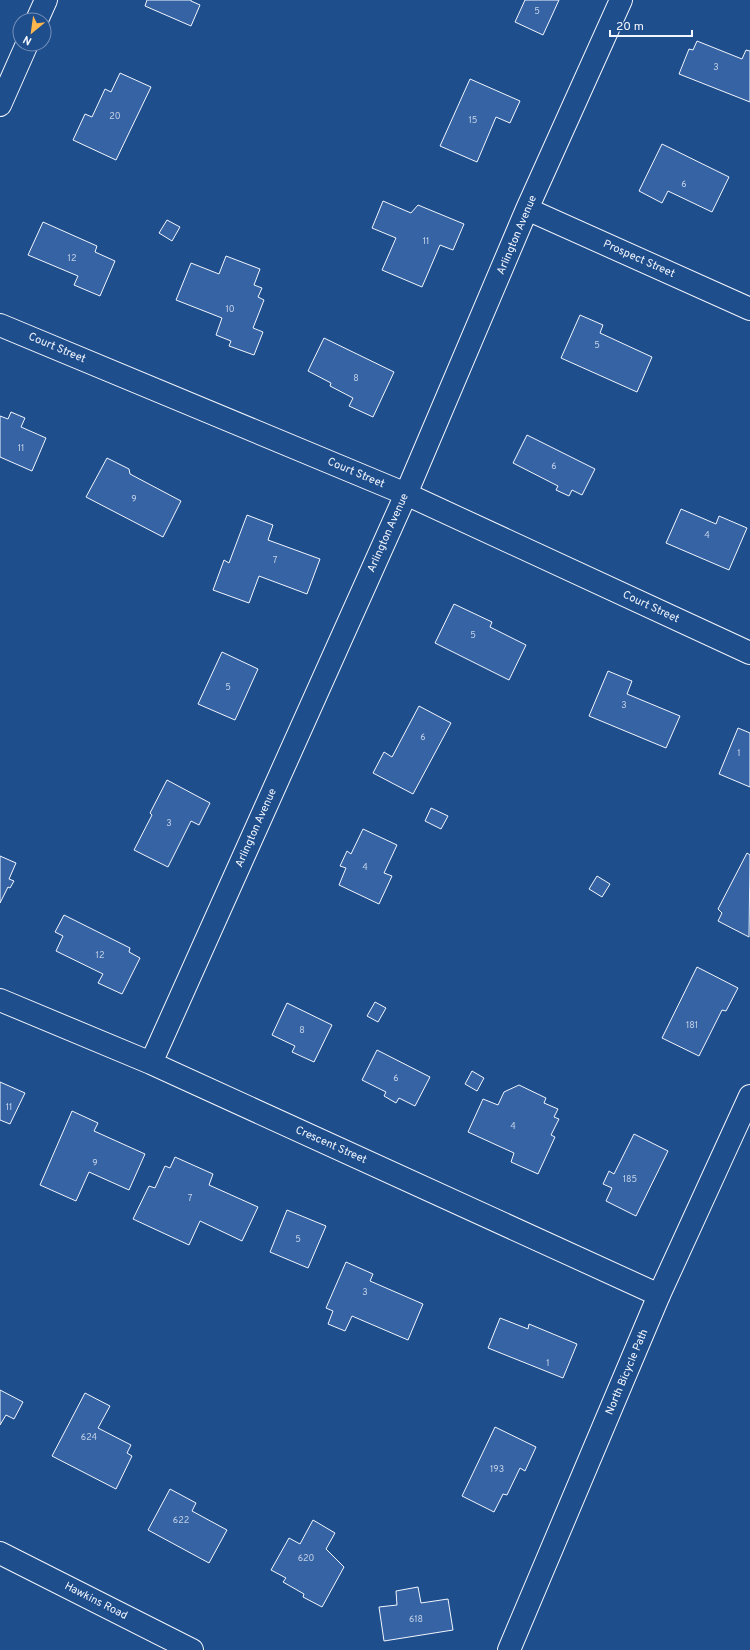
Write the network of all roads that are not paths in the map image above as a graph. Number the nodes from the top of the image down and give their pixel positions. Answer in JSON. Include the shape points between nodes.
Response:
{"nodes":[{"id":1,"x":46,"y":0,"type":"edge"},
{"id":2,"x":621,"y":0,"type":"edge"},
{"id":3,"x":41,"y":12,"type":"edge"},
{"id":4,"x":23,"y":52,"type":"edge"},
{"id":5,"x":0,"y":105,"type":"edge"},
{"id":6,"x":527,"y":210,"type":"junction"},
{"id":7,"x":750,"y":309,"type":"edge"},
{"id":8,"x":0,"y":325,"type":"edge"},
{"id":9,"x":406,"y":494,"type":"junction"},
{"id":10,"x":750,"y":653,"type":"edge"},
{"id":11,"x":0,"y":1000,"type":"edge"},
{"id":12,"x":151,"y":1064,"type":"junction"},
{"id":13,"x":750,"y":1096,"type":"edge"},
{"id":14,"x":659,"y":1295,"type":"junction"},
{"id":15,"x":0,"y":1553,"type":"edge"},
{"id":16,"x":192,"y":1650,"type":"edge"},
{"id":17,"x":509,"y":1650,"type":"edge"}],
"edges":[{"from":1,"to":3,"type":"street"},
{"from":2,"to":6,"type":"street","name":"Arlington Avenue"},
{"from":4,"to":5,"type":"street"},
{"from":6,"to":7,"type":"street","name":"Prospect Street"},
{"from":6,"to":9,"type":"street","name":"Arlington Avenue"},
{"from":8,"to":9,"type":"street","name":"Court Street"},
{"from":9,"to":10,"type":"street","name":"Court Street"},
{"from":9,"to":12,"type":"street","name":"Arlington Avenue"},
{"from":11,"to":12,"type":"street","name":"Crescent Street"},
{"from":12,"to":14,"type":"street","name":"Crescent Street"},
{"from":13,"to":14,"type":"street","name":"North Bicycle Path"},
{"from":14,"to":17,"type":"street","name":"North Bicycle Path"},
{"from":15,"to":16,"type":"street","name":"Hawkins Road"}]}
